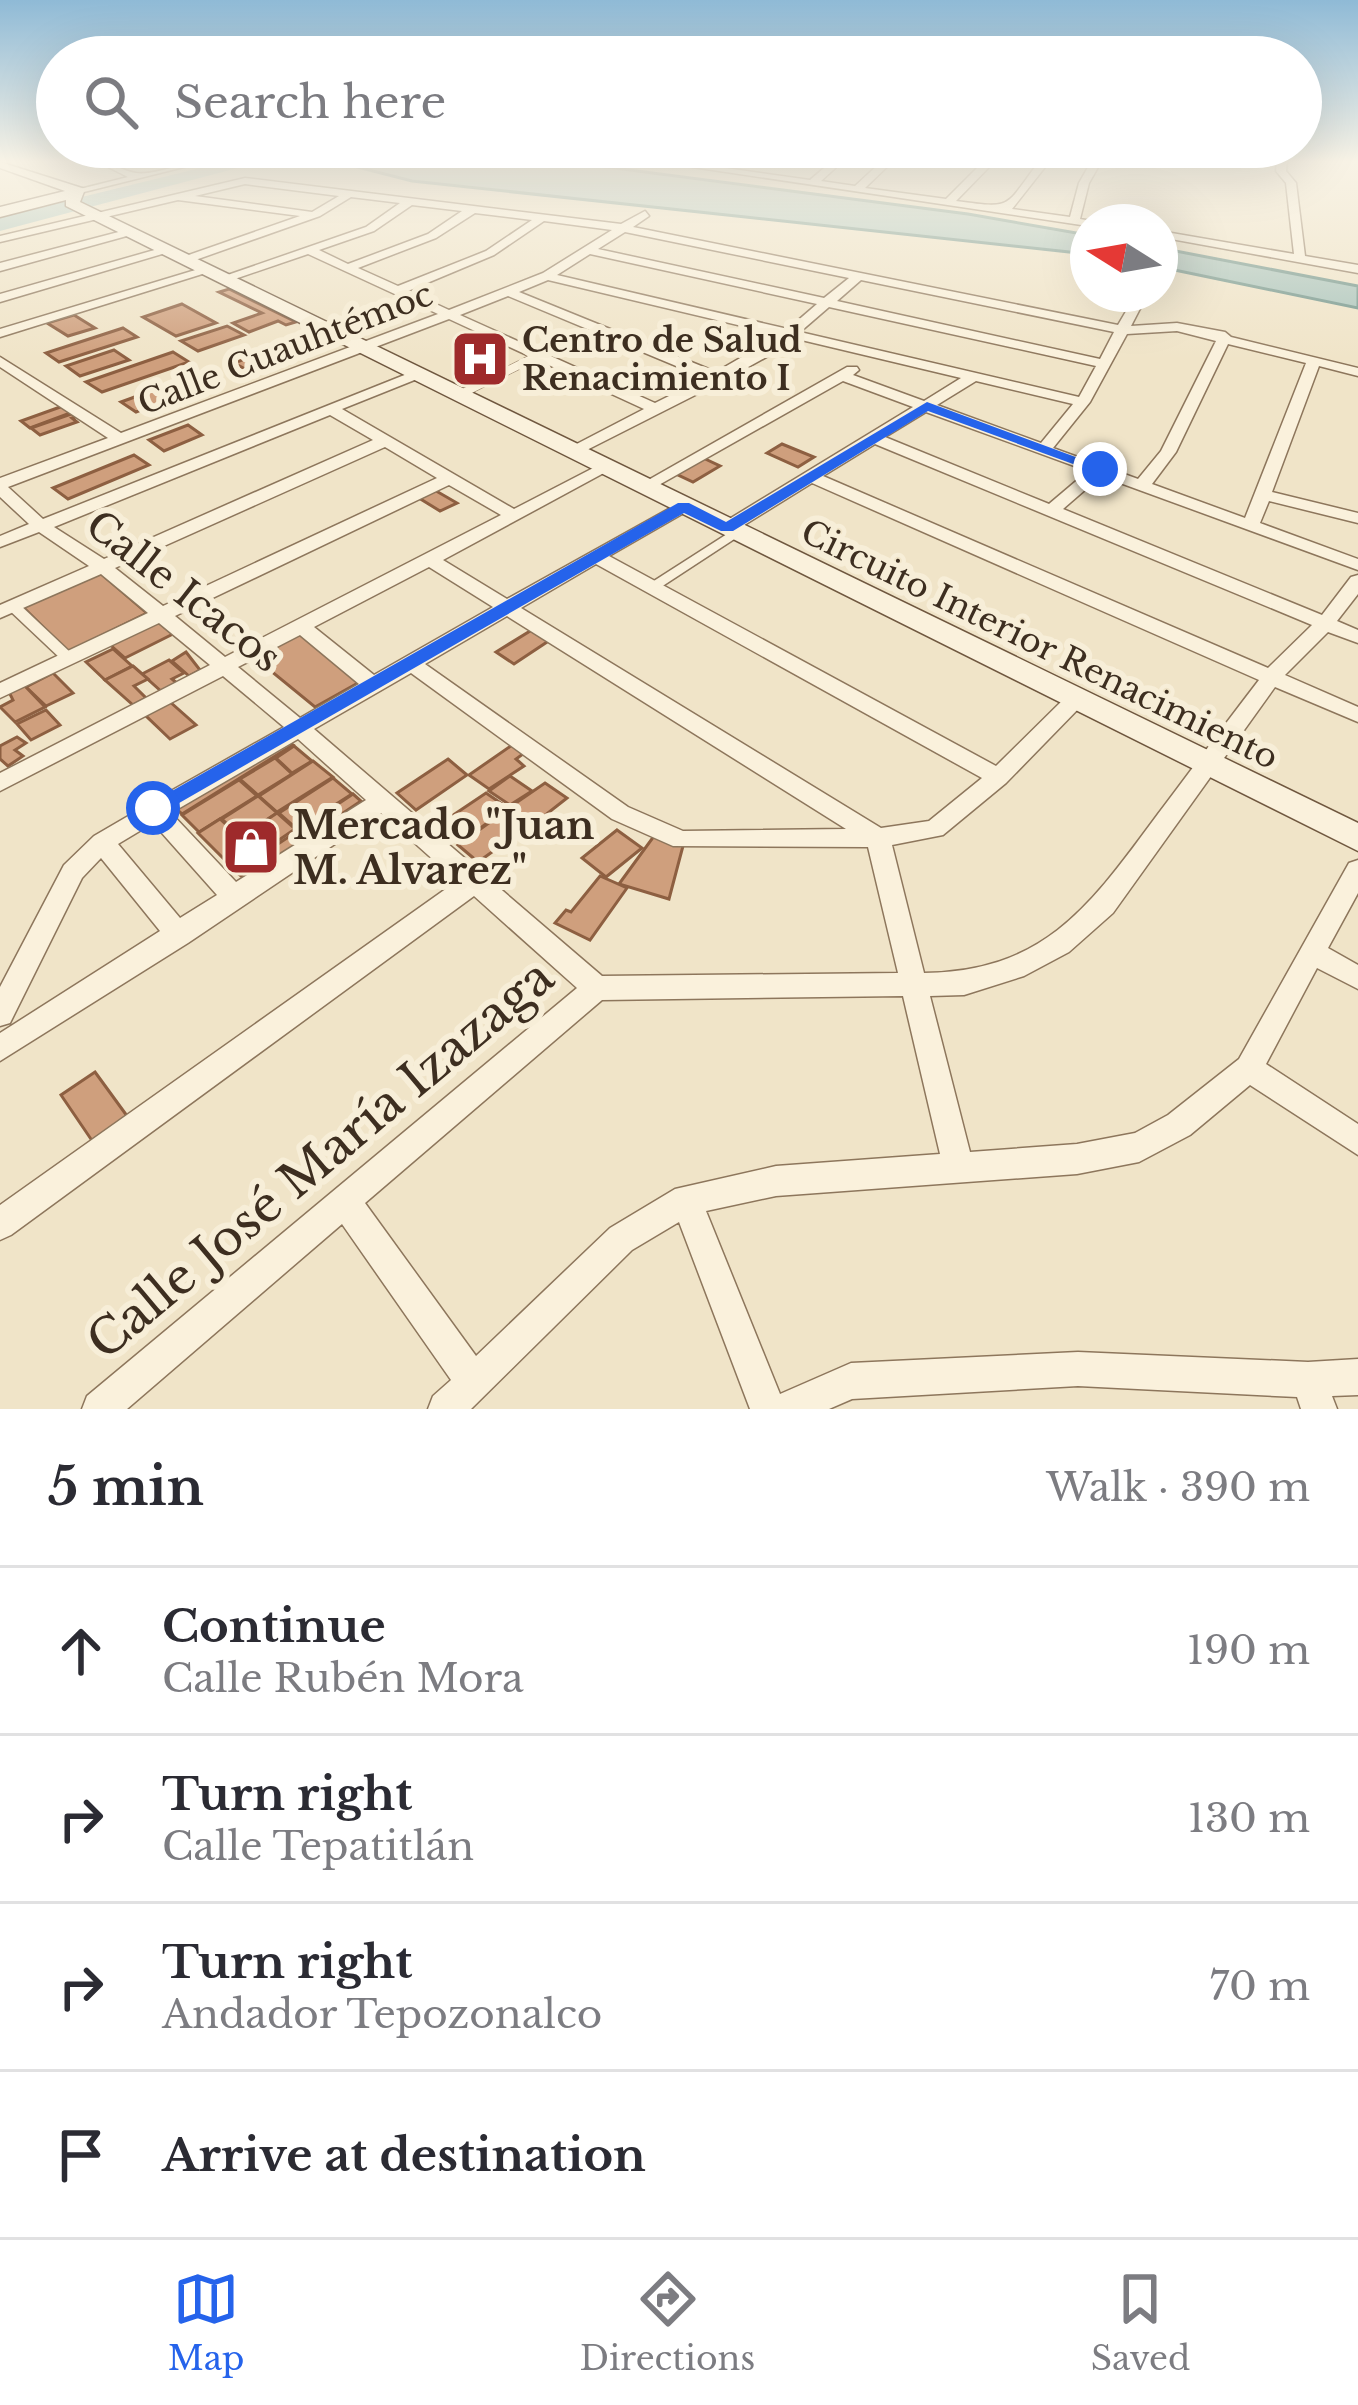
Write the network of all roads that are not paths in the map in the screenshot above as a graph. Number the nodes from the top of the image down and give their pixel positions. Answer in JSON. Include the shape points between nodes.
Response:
{"nodes":[{"id":1,"x":123,"y":228,"type":"edge"},
{"id":2,"x":250,"y":228,"type":"edge"},
{"id":3,"x":273,"y":228,"type":"edge"},
{"id":4,"x":372,"y":228,"type":"edge"},
{"id":5,"x":445,"y":228,"type":"edge"},
{"id":6,"x":530,"y":228,"type":"edge"},
{"id":7,"x":623,"y":228,"type":"joint"},
{"id":8,"x":1296,"y":228,"type":"edge"},
{"id":9,"x":130,"y":232,"type":"junction"},
{"id":10,"x":260,"y":232,"type":"junction"},
{"id":11,"x":1178,"y":237,"type":"edge"},
{"id":12,"x":309,"y":250,"type":"junction"},
{"id":13,"x":587,"y":250,"type":"junction"},
{"id":14,"x":1300,"y":259,"type":"junction"},
{"id":15,"x":194,"y":265,"type":"junction"},
{"id":16,"x":0,"y":267,"type":"edge"},
{"id":17,"x":347,"y":268,"type":"junction"},
{"id":18,"x":1358,"y":269,"type":"edge"},
{"id":19,"x":446,"y":274,"type":"junction"},
{"id":20,"x":547,"y":276,"type":"junction"},
{"id":21,"x":859,"y":276,"type":"junction"},
{"id":22,"x":463,"y":281,"type":"dead end"},
{"id":23,"x":480,"y":289,"type":"dead end"},
{"id":24,"x":395,"y":291,"type":"junction"},
{"id":25,"x":617,"y":292,"type":"junction"},
{"id":26,"x":502,"y":294,"type":"junction"},
{"id":27,"x":0,"y":298,"type":"edge"},
{"id":28,"x":828,"y":305,"type":"junction"},
{"id":29,"x":1132,"y":312,"type":"edge"},
{"id":30,"x":565,"y":314,"type":"junction"},
{"id":31,"x":444,"y":316,"type":"junction"},
{"id":32,"x":1123,"y":330,"type":"junction"},
{"id":33,"x":0,"y":333,"type":"edge"},
{"id":34,"x":793,"y":333,"type":"junction"},
{"id":35,"x":1225,"y":337,"type":"junction"},
{"id":36,"x":365,"y":347,"type":"junction"},
{"id":37,"x":877,"y":353,"type":"junction"},
{"id":38,"x":538,"y":356,"type":"junction"},
{"id":39,"x":1315,"y":359,"type":"junction"},
{"id":40,"x":0,"y":362,"type":"edge"},
{"id":41,"x":1105,"y":364,"type":"junction"},
{"id":42,"x":1358,"y":371,"type":"edge"},
{"id":43,"x":416,"y":374,"type":"junction"},
{"id":44,"x":843,"y":376,"type":"junction"},
{"id":45,"x":974,"y":376,"type":"junction"},
{"id":46,"x":718,"y":378,"type":"junction"},
{"id":47,"x":459,"y":395,"type":"junction"},
{"id":48,"x":1083,"y":402,"type":"junction"},
{"id":49,"x":927,"y":406,"type":"junction"},
{"id":50,"x":329,"y":408,"type":"junction"},
{"id":51,"x":655,"y":410,"type":"junction"},
{"id":52,"x":874,"y":438,"type":"junction"},
{"id":53,"x":120,"y":439,"type":"junction"},
{"id":54,"x":385,"y":441,"type":"junction"},
{"id":55,"x":1044,"y":449,"type":"junction"},
{"id":56,"x":573,"y":452,"type":"junction"},
{"id":57,"x":605,"y":468,"type":"junction"},
{"id":58,"x":1100,"y":469,"type":"junction"},
{"id":59,"x":452,"y":477,"type":"junction"},
{"id":60,"x":813,"y":477,"type":"junction"},
{"id":61,"x":1142,"y":484,"type":"junction"},
{"id":62,"x":0,"y":486,"type":"edge"},
{"id":63,"x":644,"y":487,"type":"junction"},
{"id":64,"x":1265,"y":495,"type":"junction"},
{"id":65,"x":683,"y":506,"type":"junction"},
{"id":66,"x":1052,"y":510,"type":"junction"},
{"id":67,"x":514,"y":516,"type":"junction"},
{"id":68,"x":1358,"y":518,"type":"edge"},
{"id":69,"x":1251,"y":525,"type":"junction"},
{"id":70,"x":40,"y":526,"type":"junction"},
{"id":71,"x":732,"y":530,"type":"junction"},
{"id":72,"x":0,"y":542,"type":"edge"},
{"id":73,"x":595,"y":556,"type":"junction"},
{"id":74,"x":432,"y":561,"type":"junction"},
{"id":75,"x":1358,"y":565,"type":"edge"},
{"id":76,"x":102,"y":566,"type":"junction"},
{"id":77,"x":1358,"y":580,"type":"edge"},
{"id":78,"x":652,"y":586,"type":"junction"},
{"id":79,"x":6,"y":609,"type":"edge"},
{"id":80,"x":505,"y":609,"type":"junction"},
{"id":81,"x":158,"y":612,"type":"junction"},
{"id":82,"x":1325,"y":623,"type":"junction"},
{"id":83,"x":303,"y":628,"type":"junction"},
{"id":84,"x":1358,"y":637,"type":"edge"},
{"id":85,"x":66,"y":656,"type":"junction"},
{"id":86,"x":412,"y":664,"type":"junction"},
{"id":87,"x":223,"y":667,"type":"junction"},
{"id":88,"x":1272,"y":676,"type":"junction"},
{"id":89,"x":373,"y":685,"type":"junction"},
{"id":90,"x":0,"y":691,"type":"edge"},
{"id":91,"x":1077,"y":698,"type":"junction"},
{"id":92,"x":1358,"y":715,"type":"edge"},
{"id":93,"x":299,"y":728,"type":"junction"},
{"id":94,"x":1211,"y":765,"type":"junction"},
{"id":95,"x":998,"y":777,"type":"junction"},
{"id":96,"x":0,"y":783,"type":"edge"},
{"id":97,"x":383,"y":800,"type":"junction"},
{"id":98,"x":153,"y":808,"type":"junction"},
{"id":99,"x":878,"y":838,"type":"junction"},
{"id":100,"x":1358,"y":838,"type":"edge"},
{"id":101,"x":102,"y":842,"type":"junction"},
{"id":102,"x":1358,"y":870,"type":"edge"},
{"id":103,"x":476,"y":881,"type":"junction"},
{"id":104,"x":235,"y":898,"type":"junction"},
{"id":105,"x":179,"y":935,"type":"junction"},
{"id":106,"x":1313,"y":953,"type":"junction"},
{"id":107,"x":1358,"y":978,"type":"edge"},
{"id":108,"x":916,"y":986,"type":"junction"},
{"id":109,"x":596,"y":988,"type":"junction"},
{"id":110,"x":0,"y":1014,"type":"edge"},
{"id":111,"x":0,"y":1048,"type":"edge"},
{"id":112,"x":1249,"y":1068,"type":"junction"},
{"id":113,"x":1358,"y":1142,"type":"edge"},
{"id":114,"x":958,"y":1167,"type":"junction"},
{"id":115,"x":686,"y":1200,"type":"junction"},
{"id":116,"x":346,"y":1203,"type":"junction"},
{"id":117,"x":0,"y":1224,"type":"edge"},
{"id":118,"x":1358,"y":1377,"type":"edge"},
{"id":119,"x":472,"y":1380,"type":"junction"},
{"id":120,"x":1313,"y":1395,"type":"edge"},
{"id":121,"x":100,"y":1409,"type":"edge"},
{"id":122,"x":446,"y":1409,"type":"edge"},
{"id":123,"x":768,"y":1409,"type":"edge"},
{"id":124,"x":788,"y":1409,"type":"edge"}],
"edges":[{"from":1,"to":9,"type":"main road","name":"Circuito Interior Renacimiento"},
{"from":2,"to":10,"type":"street"},
{"from":3,"to":10,"type":"street"},
{"from":4,"to":12,"type":"street"},
{"from":5,"to":17,"type":"street"},
{"from":6,"to":19,"type":"street"},
{"from":7,"to":13,"type":"street","name":"Calle Cuauhtémoc"},
{"from":7,"to":21,"type":"street"},
{"from":8,"to":14,"type":"street"},
{"from":9,"to":15,"type":"main road","name":"Circuito Interior Renacimiento"},
{"from":9,"to":16,"type":"street"},
{"from":10,"to":15,"type":"street"},
{"from":11,"to":14,"type":"street"},
{"from":12,"to":15,"type":"street"},
{"from":12,"to":17,"type":"street"},
{"from":13,"to":20,"type":"street","name":"Calle Cuauhtémoc"},
{"from":13,"to":28,"type":"street"},
{"from":14,"to":18,"type":"street"},
{"from":15,"to":27,"type":"street"},
{"from":15,"to":33,"type":"street"},
{"from":15,"to":36,"type":"main road","name":"Circuito Interior Renacimiento"},
{"from":17,"to":24,"type":"street"},
{"from":19,"to":22,"type":"street"},
{"from":19,"to":24,"type":"street"},
{"from":20,"to":25,"type":"street"},
{"from":20,"to":26,"type":"street","name":"Calle Cuauhtémoc"},
{"from":21,"to":28,"type":"street"},
{"from":21,"to":32,"type":"street"},
{"from":23,"to":26,"type":"street"},
{"from":24,"to":31,"type":"street"},
{"from":25,"to":30,"type":"street"},
{"from":25,"to":34,"type":"street"},
{"from":26,"to":30,"type":"street"},
{"from":26,"to":31,"type":"street","name":"Calle Cuauhtémoc"},
{"from":28,"to":34,"type":"street"},
{"from":28,"to":41,"type":"street"},
{"from":29,"to":32,"type":"street"},
{"from":30,"to":46,"type":"street"},
{"from":31,"to":36,"type":"street","name":"Calle Cuauhtémoc"},
{"from":31,"to":38,"type":"street"},
{"from":32,"to":35,"type":"street","via":[[1169,326]]},
{"from":32,"to":41,"type":"street"},
{"from":34,"to":37,"type":"street"},
{"from":34,"to":46,"type":"street"},
{"from":35,"to":39,"type":"street"},
{"from":35,"to":61,"type":"street","via":[[1168,452]]},
{"from":36,"to":43,"type":"main road","name":"Circuito Interior Renacimiento"},
{"from":36,"to":53,"type":"street","name":"Calle Cuauhtémoc"},
{"from":37,"to":44,"type":"street"},
{"from":37,"to":45,"type":"street"},
{"from":38,"to":47,"type":"lane"},
{"from":38,"to":51,"type":"street"},
{"from":39,"to":42,"type":"street"},
{"from":39,"to":64,"type":"street"},
{"from":40,"to":53,"type":"street"},
{"from":41,"to":48,"type":"street"},
{"from":43,"to":47,"type":"main road","name":"Circuito Interior Renacimiento"},
{"from":43,"to":50,"type":"street"},
{"from":44,"to":49,"type":"street"},
{"from":44,"to":63,"type":"street"},
{"from":45,"to":48,"type":"street"},
{"from":45,"to":49,"type":"street"},
{"from":46,"to":51,"type":"street"},
{"from":47,"to":56,"type":"main road","name":"Circuito Interior Renacimiento"},
{"from":48,"to":55,"type":"street"},
{"from":49,"to":52,"type":"street"},
{"from":49,"to":55,"type":"street"},
{"from":50,"to":54,"type":"street"},
{"from":50,"to":70,"type":"street"},
{"from":51,"to":56,"type":"street"},
{"from":52,"to":60,"type":"street"},
{"from":52,"to":66,"type":"street"},
{"from":53,"to":62,"type":"street","name":"Calle Cuauhtémoc"},
{"from":54,"to":59,"type":"street"},
{"from":54,"to":76,"type":"street"},
{"from":55,"to":58,"type":"street"},
{"from":56,"to":57,"type":"main road","name":"Circuito Interior Renacimiento"},
{"from":57,"to":63,"type":"main road","name":"Circuito Interior Renacimiento"},
{"from":57,"to":67,"type":"street"},
{"from":58,"to":61,"type":"street"},
{"from":58,"to":66,"type":"street"},
{"from":59,"to":67,"type":"street"},
{"from":59,"to":81,"type":"street"},
{"from":60,"to":71,"type":"street"},
{"from":60,"to":88,"type":"street"},
{"from":61,"to":69,"type":"street"},
{"from":62,"to":70,"type":"street","name":"Calle Icacos"},
{"from":63,"to":65,"type":"main road","name":"Circuito Interior Renacimiento"},
{"from":64,"to":68,"type":"street"},
{"from":64,"to":69,"type":"street"},
{"from":65,"to":71,"type":"main road","name":"Circuito Interior Renacimiento"},
{"from":65,"to":73,"type":"street"},
{"from":66,"to":82,"type":"street"},
{"from":67,"to":74,"type":"street"},
{"from":69,"to":75,"type":"street"},
{"from":70,"to":72,"type":"street"},
{"from":70,"to":76,"type":"street","name":"Calle Icacos"},
{"from":71,"to":78,"type":"street"},
{"from":71,"to":91,"type":"main road","name":"Circuito Interior Renacimiento"},
{"from":73,"to":78,"type":"street"},
{"from":73,"to":80,"type":"street"},
{"from":74,"to":80,"type":"street"},
{"from":74,"to":83,"type":"street"},
{"from":76,"to":79,"type":"street"},
{"from":76,"to":81,"type":"street","name":"Calle Icacos"},
{"from":77,"to":82,"type":"street","name":"Calle José María Izazaga"},
{"from":78,"to":95,"type":"street"},
{"from":79,"to":85,"type":"street"},
{"from":80,"to":86,"type":"street"},
{"from":80,"to":99,"type":"street"},
{"from":81,"to":85,"type":"street"},
{"from":81,"to":87,"type":"street","name":"Calle Icacos"},
{"from":82,"to":84,"type":"street"},
{"from":82,"to":88,"type":"street","name":"Calle José María Izazaga"},
{"from":83,"to":87,"type":"street"},
{"from":83,"to":89,"type":"street"},
{"from":85,"to":90,"type":"street"},
{"from":86,"to":89,"type":"street"},
{"from":86,"to":99,"type":"street","via":[[620,813],[663,835]]},
{"from":87,"to":93,"type":"street","name":"Calle Icacos"},
{"from":87,"to":96,"type":"street"},
{"from":88,"to":92,"type":"street"},
{"from":88,"to":94,"type":"street","name":"Calle José María Izazaga"},
{"from":89,"to":93,"type":"street"},
{"from":91,"to":94,"type":"main road","name":"Circuito Interior Renacimiento"},
{"from":91,"to":95,"type":"street"},
{"from":93,"to":97,"type":"street","name":"Calle Icacos"},
{"from":93,"to":98,"type":"street"},
{"from":94,"to":100,"type":"main road","name":"Circuito Interior Renacimiento"},
{"from":94,"to":108,"type":"street","name":"Calle José María Izazaga","via":[[1105,907],[1060,944],[964,984]]},
{"from":95,"to":99,"type":"street","via":[[935,829]]},
{"from":97,"to":103,"type":"street","name":"Calle Icacos"},
{"from":97,"to":104,"type":"street"},
{"from":98,"to":101,"type":"street"},
{"from":98,"to":104,"type":"street"},
{"from":99,"to":108,"type":"street"},
{"from":101,"to":105,"type":"street"},
{"from":101,"to":110,"type":"street","via":[[73,872]]},
{"from":102,"to":106,"type":"street"},
{"from":103,"to":109,"type":"street","name":"Calle Icacos"},
{"from":103,"to":117,"type":"street"},
{"from":104,"to":105,"type":"street"},
{"from":105,"to":111,"type":"street"},
{"from":106,"to":107,"type":"street"},
{"from":106,"to":112,"type":"street"},
{"from":108,"to":109,"type":"street","name":"Calle José María Izazaga"},
{"from":108,"to":114,"type":"street"},
{"from":109,"to":116,"type":"street","name":"Calle José María Izazaga"},
{"from":112,"to":113,"type":"street"},
{"from":112,"to":114,"type":"street","via":[[1139,1147]]},
{"from":114,"to":115,"type":"street","via":[[776,1180]]},
{"from":115,"to":119,"type":"street","via":[[621,1239]]},
{"from":115,"to":123,"type":"street"},
{"from":116,"to":119,"type":"street"},
{"from":116,"to":121,"type":"street","name":"Calle José María Izazaga"},
{"from":118,"to":120,"type":"street"},
{"from":119,"to":122,"type":"street"},
{"from":120,"to":124,"type":"street","via":[[1078,1369],[851,1381]]}]}
